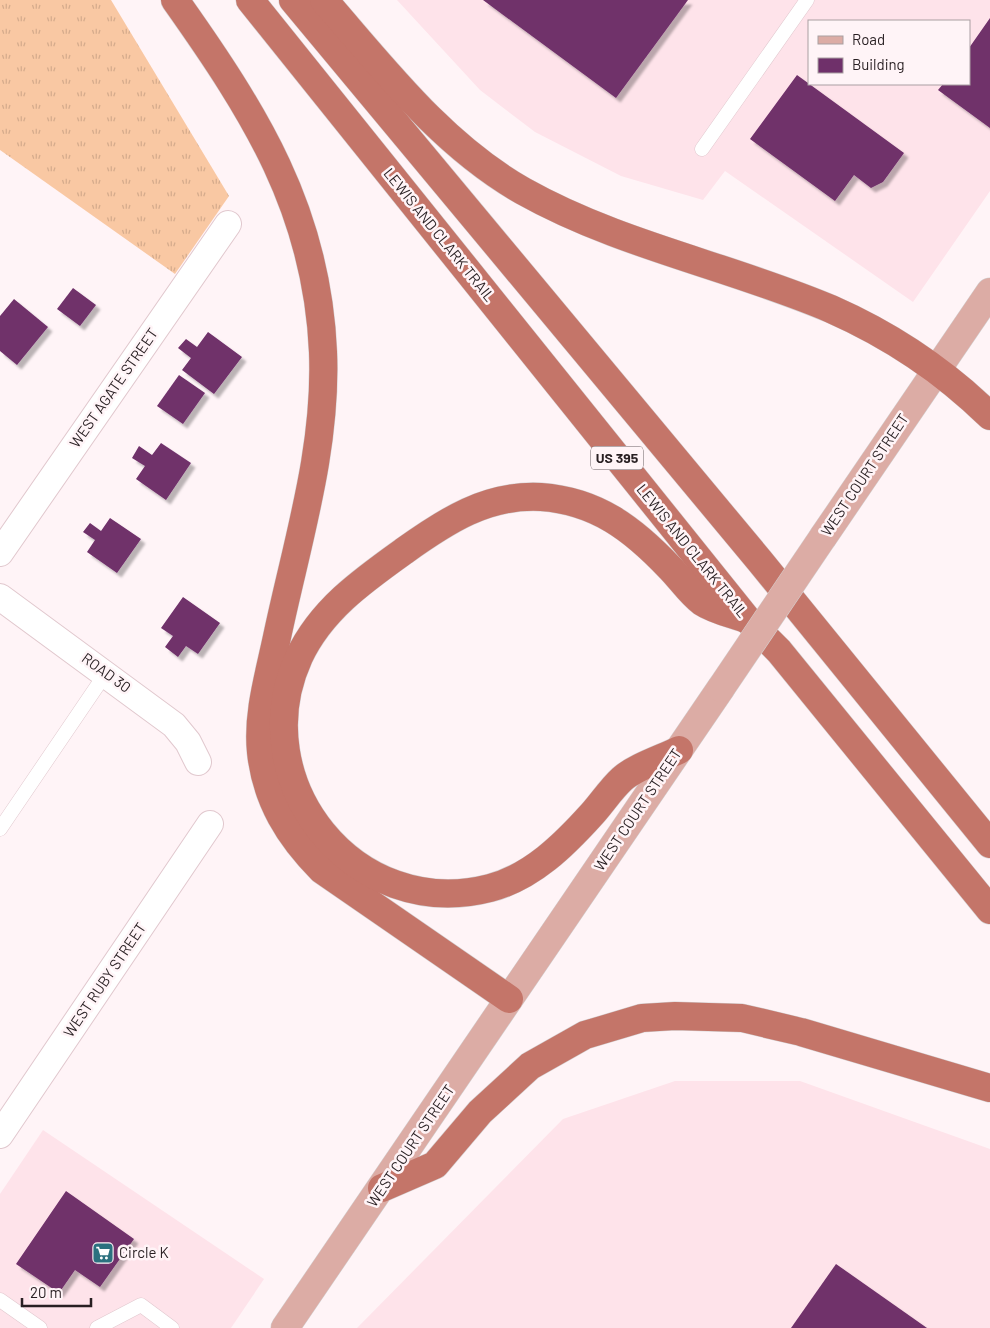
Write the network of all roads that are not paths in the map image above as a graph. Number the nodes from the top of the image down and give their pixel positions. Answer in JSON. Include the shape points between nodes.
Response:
{"nodes":[{"id":1,"x":175,"y":0,"type":"edge"},
{"id":2,"x":250,"y":0,"type":"edge"},
{"id":3,"x":292,"y":0,"type":"edge"},
{"id":4,"x":324,"y":0,"type":"edge"},
{"id":5,"x":807,"y":0,"type":"edge"},
{"id":6,"x":702,"y":149,"type":"dead end"},
{"id":7,"x":228,"y":224,"type":"dead end"},
{"id":8,"x":990,"y":292,"type":"edge"},
{"id":9,"x":938,"y":369,"type":"junction"},
{"id":10,"x":990,"y":416,"type":"edge"},
{"id":11,"x":0,"y":553,"type":"edge"},
{"id":12,"x":0,"y":597,"type":"edge"},
{"id":13,"x":746,"y":619,"type":"junction"},
{"id":14,"x":106,"y":673,"type":"junction"},
{"id":15,"x":679,"y":750,"type":"junction"},
{"id":16,"x":198,"y":762,"type":"dead end"},
{"id":17,"x":210,"y":824,"type":"dead end"},
{"id":18,"x":0,"y":829,"type":"edge"},
{"id":19,"x":990,"y":844,"type":"edge"},
{"id":20,"x":990,"y":910,"type":"edge"},
{"id":21,"x":509,"y":999,"type":"junction"},
{"id":22,"x":990,"y":1088,"type":"edge"},
{"id":23,"x":0,"y":1135,"type":"edge"},
{"id":24,"x":382,"y":1188,"type":"junction"},
{"id":25,"x":0,"y":1300,"type":"edge"},
{"id":26,"x":40,"y":1328,"type":"edge"},
{"id":27,"x":97,"y":1328,"type":"edge"},
{"id":28,"x":172,"y":1328,"type":"edge"},
{"id":29,"x":285,"y":1328,"type":"edge"}],
"edges":[{"from":1,"to":21,"type":"highway","via":[[239,95],[272,151],[307,240],[319,306],[324,406],[319,448],[260,724],[264,770],[274,804],[287,829],[322,870]]},
{"from":2,"to":13,"type":"highway","name":"LEWIS AND CLARK TRAIL","number":"US 395"},
{"from":3,"to":19,"type":"highway","number":"US 395","via":[[759,560]]},
{"from":4,"to":9,"type":"highway","via":[[408,98],[460,147],[522,190],[607,230],[830,309]]},
{"from":5,"to":6,"type":"lane"},
{"from":7,"to":11,"type":"street","name":"WEST AGATE STREET"},
{"from":8,"to":9,"type":"main road","name":"WEST COURT STREET"},
{"from":9,"to":10,"type":"highway"},
{"from":9,"to":15,"type":"main road","name":"WEST COURT STREET","bridge":true},
{"from":12,"to":14,"type":"street","name":"ROAD 30"},
{"from":13,"to":15,"type":"highway","via":[[703,602],[633,532],[609,516],[565,500],[514,497],[465,512],[440,525],[346,594],[312,634],[298,659],[284,716],[290,776],[320,832],[362,869],[396,884],[428,892],[489,888],[514,879],[565,844],[623,777]]},
{"from":13,"to":20,"type":"highway","name":"LEWIS AND CLARK TRAIL","number":"US 395","via":[[779,651]]},
{"from":14,"to":16,"type":"street","name":"ROAD 30","via":[[174,725]]},
{"from":14,"to":18,"type":"lane"},
{"from":15,"to":21,"type":"main road","name":"WEST COURT STREET"},
{"from":17,"to":23,"type":"street","name":"WEST RUBY STREET"},
{"from":21,"to":24,"type":"main road","name":"WEST COURT STREET"},
{"from":22,"to":24,"type":"highway","via":[[801,1032],[742,1018],[642,1018],[585,1035],[530,1066],[480,1112],[435,1166]]},
{"from":24,"to":29,"type":"main road","name":"WEST COURT STREET"},
{"from":25,"to":26,"type":"lane"},
{"from":27,"to":28,"type":"lane","via":[[141,1306]]}]}
